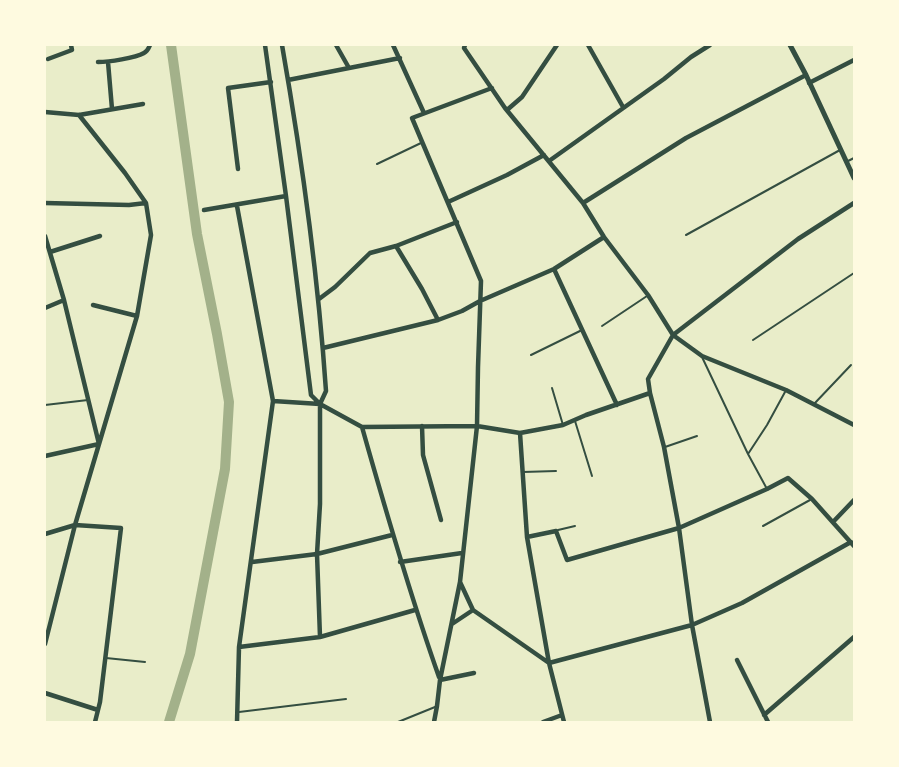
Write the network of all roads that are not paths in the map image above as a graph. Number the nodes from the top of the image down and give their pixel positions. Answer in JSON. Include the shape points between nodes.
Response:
{"nodes":[{"id":1,"x":71,"y":45,"type":"edge"},
{"id":2,"x":150,"y":45,"type":"edge"},
{"id":3,"x":265,"y":45,"type":"edge"},
{"id":4,"x":282,"y":45,"type":"edge"},
{"id":5,"x":336,"y":45,"type":"edge"},
{"id":6,"x":393,"y":45,"type":"edge"},
{"id":7,"x":465,"y":45,"type":"edge"},
{"id":8,"x":588,"y":45,"type":"edge"},
{"id":9,"x":710,"y":45,"type":"edge"},
{"id":10,"x":790,"y":45,"type":"edge"},
{"id":11,"x":555,"y":46,"type":"edge"},
{"id":12,"x":400,"y":58,"type":"junction"},
{"id":13,"x":48,"y":59,"type":"dead end"},
{"id":14,"x":854,"y":60,"type":"edge"},
{"id":15,"x":98,"y":62,"type":"dead end"},
{"id":16,"x":108,"y":62,"type":"junction"},
{"id":17,"x":349,"y":68,"type":"junction"},
{"id":18,"x":806,"y":75,"type":"junction"},
{"id":19,"x":288,"y":80,"type":"junction"},
{"id":20,"x":271,"y":82,"type":"junction"},
{"id":21,"x":809,"y":83,"type":"junction"},
{"id":22,"x":492,"y":88,"type":"junction"},
{"id":23,"x":142,"y":104,"type":"dead end"},
{"id":24,"x":624,"y":107,"type":"junction"},
{"id":25,"x":112,"y":109,"type":"junction"},
{"id":26,"x":507,"y":110,"type":"junction"},
{"id":27,"x":45,"y":112,"type":"edge"},
{"id":28,"x":424,"y":113,"type":"junction"},
{"id":29,"x":79,"y":115,"type":"junction"},
{"id":30,"x":423,"y":142,"type":"junction"},
{"id":31,"x":840,"y":150,"type":"junction"},
{"id":32,"x":544,"y":155,"type":"junction"},
{"id":33,"x":854,"y":158,"type":"edge"},
{"id":34,"x":549,"y":161,"type":"junction"},
{"id":35,"x":845,"y":162,"type":"junction"},
{"id":36,"x":377,"y":164,"type":"dead end"},
{"id":37,"x":238,"y":169,"type":"dead end"},
{"id":38,"x":854,"y":178,"type":"edge"},
{"id":39,"x":286,"y":196,"type":"junction"},
{"id":40,"x":448,"y":202,"type":"junction"},
{"id":41,"x":45,"y":203,"type":"edge"},
{"id":42,"x":146,"y":203,"type":"junction"},
{"id":43,"x":583,"y":203,"type":"junction"},
{"id":44,"x":854,"y":203,"type":"edge"},
{"id":45,"x":237,"y":206,"type":"junction"},
{"id":46,"x":204,"y":210,"type":"dead end"},
{"id":47,"x":457,"y":222,"type":"junction"},
{"id":48,"x":686,"y":235,"type":"dead end"},
{"id":49,"x":45,"y":236,"type":"edge"},
{"id":50,"x":100,"y":236,"type":"dead end"},
{"id":51,"x":604,"y":237,"type":"junction"},
{"id":52,"x":396,"y":246,"type":"junction"},
{"id":53,"x":50,"y":252,"type":"junction"},
{"id":54,"x":554,"y":269,"type":"junction"},
{"id":55,"x":854,"y":273,"type":"edge"},
{"id":56,"x":648,"y":296,"type":"junction"},
{"id":57,"x":319,"y":299,"type":"junction"},
{"id":58,"x":64,"y":300,"type":"junction"},
{"id":59,"x":480,"y":301,"type":"junction"},
{"id":60,"x":93,"y":305,"type":"dead end"},
{"id":61,"x":45,"y":308,"type":"edge"},
{"id":62,"x":137,"y":316,"type":"junction"},
{"id":63,"x":438,"y":320,"type":"junction"},
{"id":64,"x":602,"y":326,"type":"dead end"},
{"id":65,"x":582,"y":330,"type":"junction"},
{"id":66,"x":673,"y":335,"type":"junction"},
{"id":67,"x":753,"y":340,"type":"dead end"},
{"id":68,"x":323,"y":348,"type":"junction"},
{"id":69,"x":531,"y":355,"type":"dead end"},
{"id":70,"x":702,"y":356,"type":"junction"},
{"id":71,"x":851,"y":364,"type":"dead end"},
{"id":72,"x":552,"y":388,"type":"dead end"},
{"id":73,"x":786,"y":390,"type":"junction"},
{"id":74,"x":650,"y":393,"type":"junction"},
{"id":75,"x":88,"y":400,"type":"junction"},
{"id":76,"x":273,"y":401,"type":"junction"},
{"id":77,"x":320,"y":404,"type":"junction"},
{"id":78,"x":814,"y":404,"type":"junction"},
{"id":79,"x":45,"y":405,"type":"edge"},
{"id":80,"x":617,"y":405,"type":"junction"},
{"id":81,"x":854,"y":418,"type":"edge"},
{"id":82,"x":574,"y":420,"type":"junction"},
{"id":83,"x":851,"y":424,"type":"edge"},
{"id":84,"x":562,"y":425,"type":"junction"},
{"id":85,"x":422,"y":426,"type":"junction"},
{"id":86,"x":477,"y":426,"type":"junction"},
{"id":87,"x":362,"y":427,"type":"junction"},
{"id":88,"x":520,"y":433,"type":"junction"},
{"id":89,"x":697,"y":436,"type":"dead end"},
{"id":90,"x":99,"y":444,"type":"junction"},
{"id":91,"x":664,"y":447,"type":"junction"},
{"id":92,"x":748,"y":454,"type":"junction"},
{"id":93,"x":45,"y":456,"type":"edge"},
{"id":94,"x":556,"y":471,"type":"dead end"},
{"id":95,"x":522,"y":472,"type":"junction"},
{"id":96,"x":592,"y":476,"type":"dead end"},
{"id":97,"x":767,"y":489,"type":"junction"},
{"id":98,"x":812,"y":499,"type":"junction"},
{"id":99,"x":854,"y":501,"type":"edge"},
{"id":100,"x":441,"y":520,"type":"dead end"},
{"id":101,"x":833,"y":522,"type":"junction"},
{"id":102,"x":75,"y":525,"type":"junction"},
{"id":103,"x":575,"y":526,"type":"dead end"},
{"id":104,"x":763,"y":526,"type":"dead end"},
{"id":105,"x":678,"y":528,"type":"junction"},
{"id":106,"x":555,"y":531,"type":"junction"},
{"id":107,"x":45,"y":534,"type":"edge"},
{"id":108,"x":392,"y":535,"type":"junction"},
{"id":109,"x":527,"y":537,"type":"junction"},
{"id":110,"x":852,"y":544,"type":"edge"},
{"id":111,"x":462,"y":553,"type":"junction"},
{"id":112,"x":317,"y":554,"type":"junction"},
{"id":113,"x":252,"y":562,"type":"junction"},
{"id":114,"x":400,"y":562,"type":"junction"},
{"id":115,"x":460,"y":582,"type":"junction"},
{"id":116,"x":415,"y":610,"type":"junction"},
{"id":117,"x":473,"y":610,"type":"junction"},
{"id":118,"x":47,"y":624,"type":"edge"},
{"id":119,"x":452,"y":624,"type":"junction"},
{"id":120,"x":692,"y":625,"type":"junction"},
{"id":121,"x":320,"y":637,"type":"junction"},
{"id":122,"x":854,"y":637,"type":"edge"},
{"id":123,"x":45,"y":644,"type":"edge"},
{"id":124,"x":239,"y":646,"type":"junction"},
{"id":125,"x":106,"y":658,"type":"junction"},
{"id":126,"x":737,"y":660,"type":"dead end"},
{"id":127,"x":146,"y":662,"type":"dead end"},
{"id":128,"x":549,"y":663,"type":"junction"},
{"id":129,"x":474,"y":673,"type":"dead end"},
{"id":130,"x":440,"y":680,"type":"junction"},
{"id":131,"x":45,"y":693,"type":"edge"},
{"id":132,"x":346,"y":699,"type":"dead end"},
{"id":133,"x":437,"y":706,"type":"junction"},
{"id":134,"x":98,"y":710,"type":"junction"},
{"id":135,"x":237,"y":712,"type":"junction"},
{"id":136,"x":562,"y":715,"type":"junction"},
{"id":137,"x":764,"y":715,"type":"junction"},
{"id":138,"x":95,"y":722,"type":"edge"},
{"id":139,"x":237,"y":722,"type":"edge"},
{"id":140,"x":398,"y":722,"type":"edge"},
{"id":141,"x":434,"y":722,"type":"edge"},
{"id":142,"x":543,"y":722,"type":"edge"},
{"id":143,"x":564,"y":722,"type":"edge"},
{"id":144,"x":710,"y":722,"type":"edge"},
{"id":145,"x":768,"y":722,"type":"edge"}],
"edges":[{"from":1,"to":13,"type":"street","via":[[72,51]]},
{"from":2,"to":16,"type":"street","via":[[143,53]]},
{"from":3,"to":20,"type":"street"},
{"from":4,"to":19,"type":"street"},
{"from":5,"to":17,"type":"street"},
{"from":6,"to":12,"type":"street"},
{"from":7,"to":22,"type":"street"},
{"from":8,"to":24,"type":"street"},
{"from":9,"to":24,"type":"street"},
{"from":10,"to":18,"type":"street"},
{"from":11,"to":26,"type":"street","via":[[522,97]]},
{"from":12,"to":17,"type":"street"},
{"from":12,"to":28,"type":"street"},
{"from":14,"to":21,"type":"street"},
{"from":15,"to":16,"type":"street"},
{"from":16,"to":25,"type":"street"},
{"from":17,"to":19,"type":"street"},
{"from":18,"to":21,"type":"street"},
{"from":18,"to":43,"type":"street","via":[[686,138]]},
{"from":19,"to":57,"type":"street"},
{"from":20,"to":37,"type":"street","via":[[228,88]]},
{"from":20,"to":39,"type":"street"},
{"from":21,"to":31,"type":"street"},
{"from":22,"to":26,"type":"street"},
{"from":22,"to":28,"type":"street"},
{"from":23,"to":25,"type":"street"},
{"from":24,"to":34,"type":"street"},
{"from":25,"to":29,"type":"street"},
{"from":26,"to":32,"type":"street"},
{"from":27,"to":29,"type":"street"},
{"from":28,"to":30,"type":"street","via":[[412,118]]},
{"from":29,"to":42,"type":"street"},
{"from":30,"to":36,"type":"lane"},
{"from":30,"to":40,"type":"street"},
{"from":31,"to":35,"type":"street"},
{"from":31,"to":48,"type":"lane"},
{"from":32,"to":34,"type":"street"},
{"from":32,"to":40,"type":"street"},
{"from":33,"to":35,"type":"lane"},
{"from":34,"to":43,"type":"street"},
{"from":35,"to":38,"type":"street"},
{"from":39,"to":45,"type":"street"},
{"from":39,"to":77,"type":"street","via":[[311,395]]},
{"from":40,"to":47,"type":"street"},
{"from":41,"to":42,"type":"street"},
{"from":42,"to":62,"type":"street","via":[[151,235]]},
{"from":43,"to":51,"type":"street"},
{"from":44,"to":66,"type":"street","via":[[798,239]]},
{"from":45,"to":46,"type":"street"},
{"from":45,"to":76,"type":"street"},
{"from":47,"to":52,"type":"street"},
{"from":47,"to":59,"type":"street","via":[[481,281]]},
{"from":49,"to":53,"type":"street"},
{"from":50,"to":53,"type":"street"},
{"from":51,"to":54,"type":"street"},
{"from":51,"to":56,"type":"street"},
{"from":52,"to":57,"type":"street","via":[[370,253]]},
{"from":52,"to":63,"type":"street"},
{"from":53,"to":58,"type":"street"},
{"from":54,"to":59,"type":"street"},
{"from":54,"to":65,"type":"street"},
{"from":55,"to":67,"type":"lane"},
{"from":56,"to":64,"type":"lane"},
{"from":56,"to":66,"type":"street"},
{"from":57,"to":68,"type":"street"},
{"from":58,"to":61,"type":"street"},
{"from":58,"to":75,"type":"street"},
{"from":59,"to":63,"type":"street"},
{"from":59,"to":86,"type":"street"},
{"from":60,"to":62,"type":"street"},
{"from":62,"to":90,"type":"street"},
{"from":63,"to":68,"type":"street"},
{"from":65,"to":69,"type":"lane"},
{"from":65,"to":80,"type":"street"},
{"from":66,"to":70,"type":"street"},
{"from":66,"to":74,"type":"street","via":[[648,380]]},
{"from":68,"to":77,"type":"street","via":[[326,391]]},
{"from":70,"to":73,"type":"street"},
{"from":70,"to":92,"type":"lane"},
{"from":71,"to":78,"type":"lane"},
{"from":72,"to":84,"type":"lane"},
{"from":73,"to":78,"type":"street"},
{"from":73,"to":92,"type":"lane"},
{"from":74,"to":80,"type":"street"},
{"from":74,"to":91,"type":"street"},
{"from":75,"to":79,"type":"lane"},
{"from":75,"to":90,"type":"street"},
{"from":76,"to":77,"type":"street"},
{"from":76,"to":113,"type":"street"},
{"from":77,"to":87,"type":"street"},
{"from":77,"to":112,"type":"street"},
{"from":78,"to":83,"type":"street"},
{"from":80,"to":82,"type":"street"},
{"from":81,"to":83,"type":"lane"},
{"from":82,"to":84,"type":"street"},
{"from":82,"to":96,"type":"lane"},
{"from":84,"to":88,"type":"street"},
{"from":85,"to":86,"type":"street"},
{"from":85,"to":87,"type":"street"},
{"from":85,"to":100,"type":"street","via":[[423,455]]},
{"from":86,"to":88,"type":"street"},
{"from":86,"to":111,"type":"street"},
{"from":87,"to":108,"type":"street"},
{"from":88,"to":95,"type":"street"},
{"from":89,"to":91,"type":"lane"},
{"from":90,"to":93,"type":"street"},
{"from":90,"to":102,"type":"street"},
{"from":91,"to":105,"type":"street"},
{"from":92,"to":97,"type":"lane"},
{"from":94,"to":95,"type":"lane"},
{"from":95,"to":109,"type":"street"},
{"from":97,"to":98,"type":"street","via":[[788,478]]},
{"from":97,"to":105,"type":"street"},
{"from":98,"to":101,"type":"street"},
{"from":98,"to":104,"type":"lane"},
{"from":99,"to":101,"type":"street"},
{"from":101,"to":110,"type":"street"},
{"from":102,"to":107,"type":"street"},
{"from":102,"to":118,"type":"street"},
{"from":102,"to":125,"type":"street","via":[[121,528]]},
{"from":103,"to":106,"type":"lane"},
{"from":105,"to":106,"type":"street","via":[[567,560]]},
{"from":105,"to":120,"type":"street"},
{"from":106,"to":109,"type":"street"},
{"from":108,"to":112,"type":"street"},
{"from":108,"to":114,"type":"street"},
{"from":109,"to":128,"type":"street"},
{"from":110,"to":120,"type":"street"},
{"from":111,"to":114,"type":"street"},
{"from":111,"to":115,"type":"street"},
{"from":112,"to":113,"type":"street"},
{"from":112,"to":121,"type":"street"},
{"from":113,"to":124,"type":"street"},
{"from":114,"to":116,"type":"street"},
{"from":115,"to":117,"type":"street"},
{"from":115,"to":119,"type":"street"},
{"from":116,"to":121,"type":"street"},
{"from":116,"to":130,"type":"street"},
{"from":117,"to":119,"type":"street"},
{"from":117,"to":128,"type":"street"},
{"from":118,"to":123,"type":"street"},
{"from":119,"to":130,"type":"street"},
{"from":120,"to":128,"type":"street"},
{"from":120,"to":144,"type":"street"},
{"from":121,"to":124,"type":"street"},
{"from":122,"to":137,"type":"street"},
{"from":124,"to":135,"type":"street"},
{"from":125,"to":127,"type":"lane"},
{"from":125,"to":134,"type":"street"},
{"from":126,"to":137,"type":"street"},
{"from":128,"to":136,"type":"street"},
{"from":129,"to":130,"type":"street"},
{"from":130,"to":133,"type":"street"},
{"from":131,"to":134,"type":"street"},
{"from":132,"to":135,"type":"lane"},
{"from":133,"to":140,"type":"lane"},
{"from":133,"to":141,"type":"street"},
{"from":134,"to":138,"type":"street"},
{"from":135,"to":139,"type":"street"},
{"from":136,"to":142,"type":"street"},
{"from":136,"to":143,"type":"street"},
{"from":137,"to":145,"type":"street"}]}
